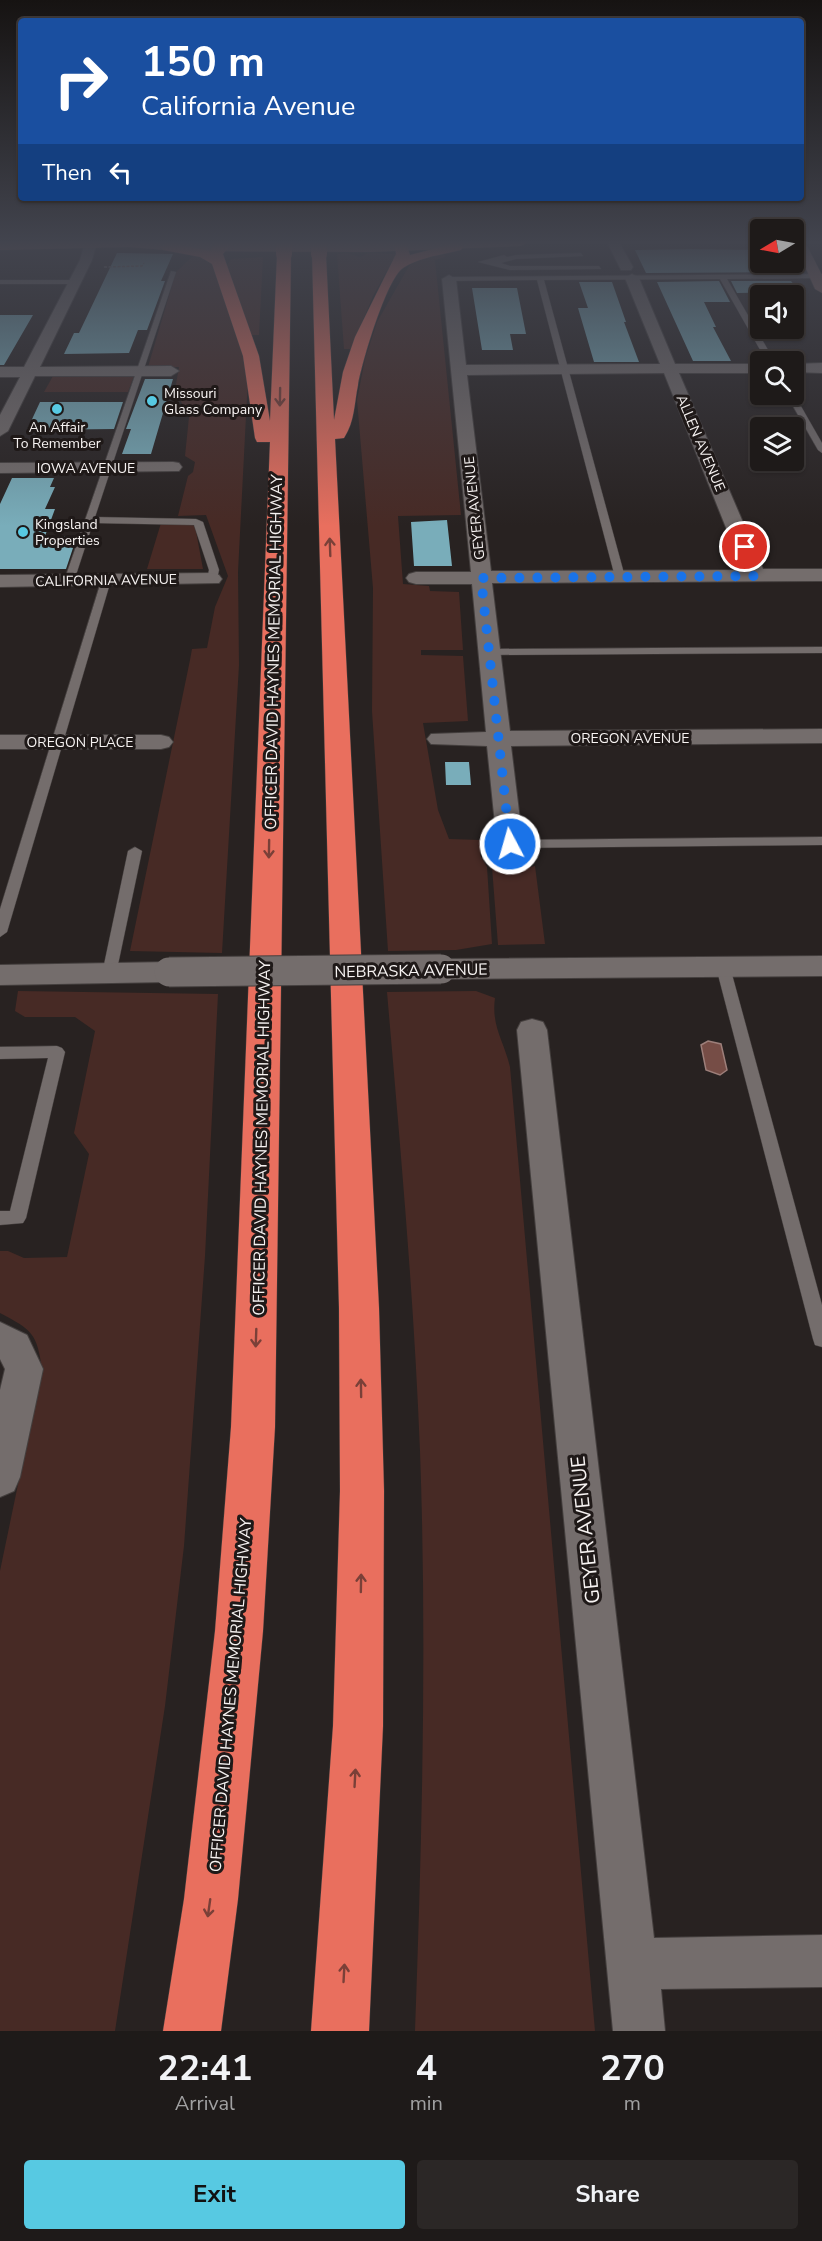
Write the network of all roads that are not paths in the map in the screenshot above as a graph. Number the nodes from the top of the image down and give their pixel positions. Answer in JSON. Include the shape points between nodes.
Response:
{"nodes":[{"id":1,"x":48,"y":337,"type":"edge"},
{"id":2,"x":151,"y":337,"type":"edge"},
{"id":3,"x":246,"y":337,"type":"edge"},
{"id":4,"x":282,"y":337,"type":"edge"},
{"id":5,"x":323,"y":337,"type":"edge"},
{"id":6,"x":362,"y":337,"type":"edge"},
{"id":7,"x":455,"y":337,"type":"edge"},
{"id":8,"x":556,"y":337,"type":"edge"},
{"id":9,"x":656,"y":337,"type":"edge"},
{"id":10,"x":757,"y":337,"type":"edge"},
{"id":11,"x":765,"y":351,"type":"edge"},
{"id":12,"x":750,"y":368,"type":"edge"},
{"id":13,"x":804,"y":368,"type":"edge"},
{"id":14,"x":822,"y":368,"type":"edge"},
{"id":15,"x":564,"y":369,"type":"junction"},
{"id":16,"x":670,"y":369,"type":"junction"},
{"id":17,"x":459,"y":370,"type":"junction"},
{"id":18,"x":140,"y":371,"type":"junction"},
{"id":19,"x":171,"y":371,"type":"dead end"},
{"id":20,"x":0,"y":372,"type":"edge"},
{"id":21,"x":30,"y":372,"type":"junction"},
{"id":22,"x":796,"y":405,"type":"edge"},
{"id":23,"x":0,"y":431,"type":"edge"},
{"id":24,"x":327,"y":444,"type":"junction"},
{"id":25,"x":822,"y":450,"type":"edge"},
{"id":26,"x":107,"y":467,"type":"junction"},
{"id":27,"x":173,"y":467,"type":"dead end"},
{"id":28,"x":0,"y":468,"type":"edge"},
{"id":29,"x":278,"y":470,"type":"junction"},
{"id":30,"x":89,"y":520,"type":"junction"},
{"id":31,"x":822,"y":575,"type":"edge"},
{"id":32,"x":756,"y":576,"type":"junction"},
{"id":33,"x":620,"y":577,"type":"junction"},
{"id":34,"x":416,"y":578,"type":"dead end"},
{"id":35,"x":481,"y":578,"type":"junction"},
{"id":36,"x":212,"y":579,"type":"joint"},
{"id":37,"x":106,"y":580,"type":"junction"},
{"id":38,"x":0,"y":581,"type":"edge"},
{"id":39,"x":69,"y":581,"type":"junction"},
{"id":40,"x":822,"y":650,"type":"edge"},
{"id":41,"x":489,"y":652,"type":"junction"},
{"id":42,"x":822,"y":736,"type":"edge"},
{"id":43,"x":439,"y":739,"type":"dead end"},
{"id":44,"x":498,"y":739,"type":"junction"},
{"id":45,"x":0,"y":742,"type":"edge"},
{"id":46,"x":58,"y":742,"type":"junction"},
{"id":47,"x":161,"y":742,"type":"dead end"},
{"id":48,"x":822,"y":841,"type":"edge"},
{"id":49,"x":510,"y":844,"type":"joint"},
{"id":50,"x":135,"y":851,"type":"dead end"},
{"id":51,"x":0,"y":933,"type":"edge"},
{"id":52,"x":822,"y":966,"type":"edge"},
{"id":53,"x":723,"y":967,"type":"junction"},
{"id":54,"x":109,"y":974,"type":"junction"},
{"id":55,"x":0,"y":975,"type":"edge"},
{"id":56,"x":532,"y":1030,"type":"dead end"},
{"id":57,"x":0,"y":1053,"type":"edge"},
{"id":58,"x":0,"y":1218,"type":"edge"},
{"id":59,"x":822,"y":1339,"type":"edge"},
{"id":60,"x":7,"y":1343,"type":"edge"},
{"id":61,"x":0,"y":1477,"type":"edge"},
{"id":62,"x":822,"y":1961,"type":"edge"},
{"id":63,"x":632,"y":1964,"type":"junction"},
{"id":64,"x":192,"y":2031,"type":"edge"},
{"id":65,"x":340,"y":2031,"type":"edge"},
{"id":66,"x":639,"y":2031,"type":"edge"}],
"edges":[{"from":1,"to":21,"type":"street"},
{"from":2,"to":18,"type":"lane"},
{"from":3,"to":29,"type":"highway","via":[[263,437]]},
{"from":4,"to":29,"type":"highway","name":"OFFICER DAVID HAYNES MEMORIAL HIGHWAY","one_way":true},
{"from":5,"to":24,"type":"highway"},
{"from":6,"to":24,"type":"highway","via":[[341,429]]},
{"from":7,"to":17,"type":"street","name":"GEYER AVENUE"},
{"from":8,"to":15,"type":"lane"},
{"from":9,"to":16,"type":"street","name":"ALLEN AVENUE"},
{"from":10,"to":11,"type":"lane"},
{"from":12,"to":16,"type":"street"},
{"from":13,"to":14,"type":"street"},
{"from":15,"to":16,"type":"street"},
{"from":15,"to":17,"type":"street"},
{"from":15,"to":33,"type":"lane"},
{"from":16,"to":32,"type":"street","name":"ALLEN AVENUE"},
{"from":17,"to":35,"type":"street","name":"GEYER AVENUE"},
{"from":18,"to":19,"type":"street"},
{"from":18,"to":21,"type":"street"},
{"from":18,"to":26,"type":"lane"},
{"from":20,"to":21,"type":"street"},
{"from":21,"to":23,"type":"street"},
{"from":22,"to":25,"type":"lane"},
{"from":65,"to":24,"type":"highway","one_way":true,"via":[[358,1726],[362,1491],[359,1296]]},
{"from":26,"to":27,"type":"street","name":"IOWA AVENUE"},
{"from":26,"to":28,"type":"street","name":"IOWA AVENUE"},
{"from":26,"to":30,"type":"lane"},
{"from":29,"to":64,"type":"highway","name":"OFFICER DAVID HAYNES MEMORIAL HIGHWAY","one_way":true,"via":[[253,1427],[239,1631],[211,1899]]},
{"from":30,"to":36,"type":"lane","via":[[196,522],[200,524],[214,570]]},
{"from":30,"to":39,"type":"lane"},
{"from":31,"to":32,"type":"street"},
{"from":32,"to":33,"type":"street"},
{"from":33,"to":35,"type":"street"},
{"from":34,"to":35,"type":"street"},
{"from":35,"to":41,"type":"street","name":"GEYER AVENUE"},
{"from":36,"to":37,"type":"street","name":"CALIFORNIA AVENUE"},
{"from":37,"to":39,"type":"street","name":"CALIFORNIA AVENUE"},
{"from":37,"to":46,"type":"lane"},
{"from":38,"to":39,"type":"street","name":"CALIFORNIA AVENUE"},
{"from":40,"to":41,"type":"lane"},
{"from":41,"to":44,"type":"street","name":"GEYER AVENUE"},
{"from":42,"to":44,"type":"street","name":"OREGON AVENUE"},
{"from":43,"to":44,"type":"street","name":"OREGON AVENUE"},
{"from":44,"to":49,"type":"street","name":"GEYER AVENUE"},
{"from":45,"to":46,"type":"street","name":"OREGON PLACE"},
{"from":46,"to":47,"type":"street","name":"OREGON PLACE"},
{"from":46,"to":51,"type":"lane"},
{"from":48,"to":49,"type":"lane"},
{"from":50,"to":54,"type":"lane"},
{"from":52,"to":53,"type":"street","name":"NEBRASKA AVENUE"},
{"from":53,"to":54,"type":"street","name":"NEBRASKA AVENUE","bridge":true},
{"from":53,"to":59,"type":"lane"},
{"from":54,"to":55,"type":"street","name":"NEBRASKA AVENUE"},
{"from":56,"to":63,"type":"street","name":"GEYER AVENUE"},
{"from":57,"to":58,"type":"lane","via":[[57,1052],[17,1218]]},
{"from":60,"to":61,"type":"street","via":[[24,1369]]},
{"from":62,"to":63,"type":"street"},
{"from":63,"to":66,"type":"street","name":"GEYER AVENUE"}]}
